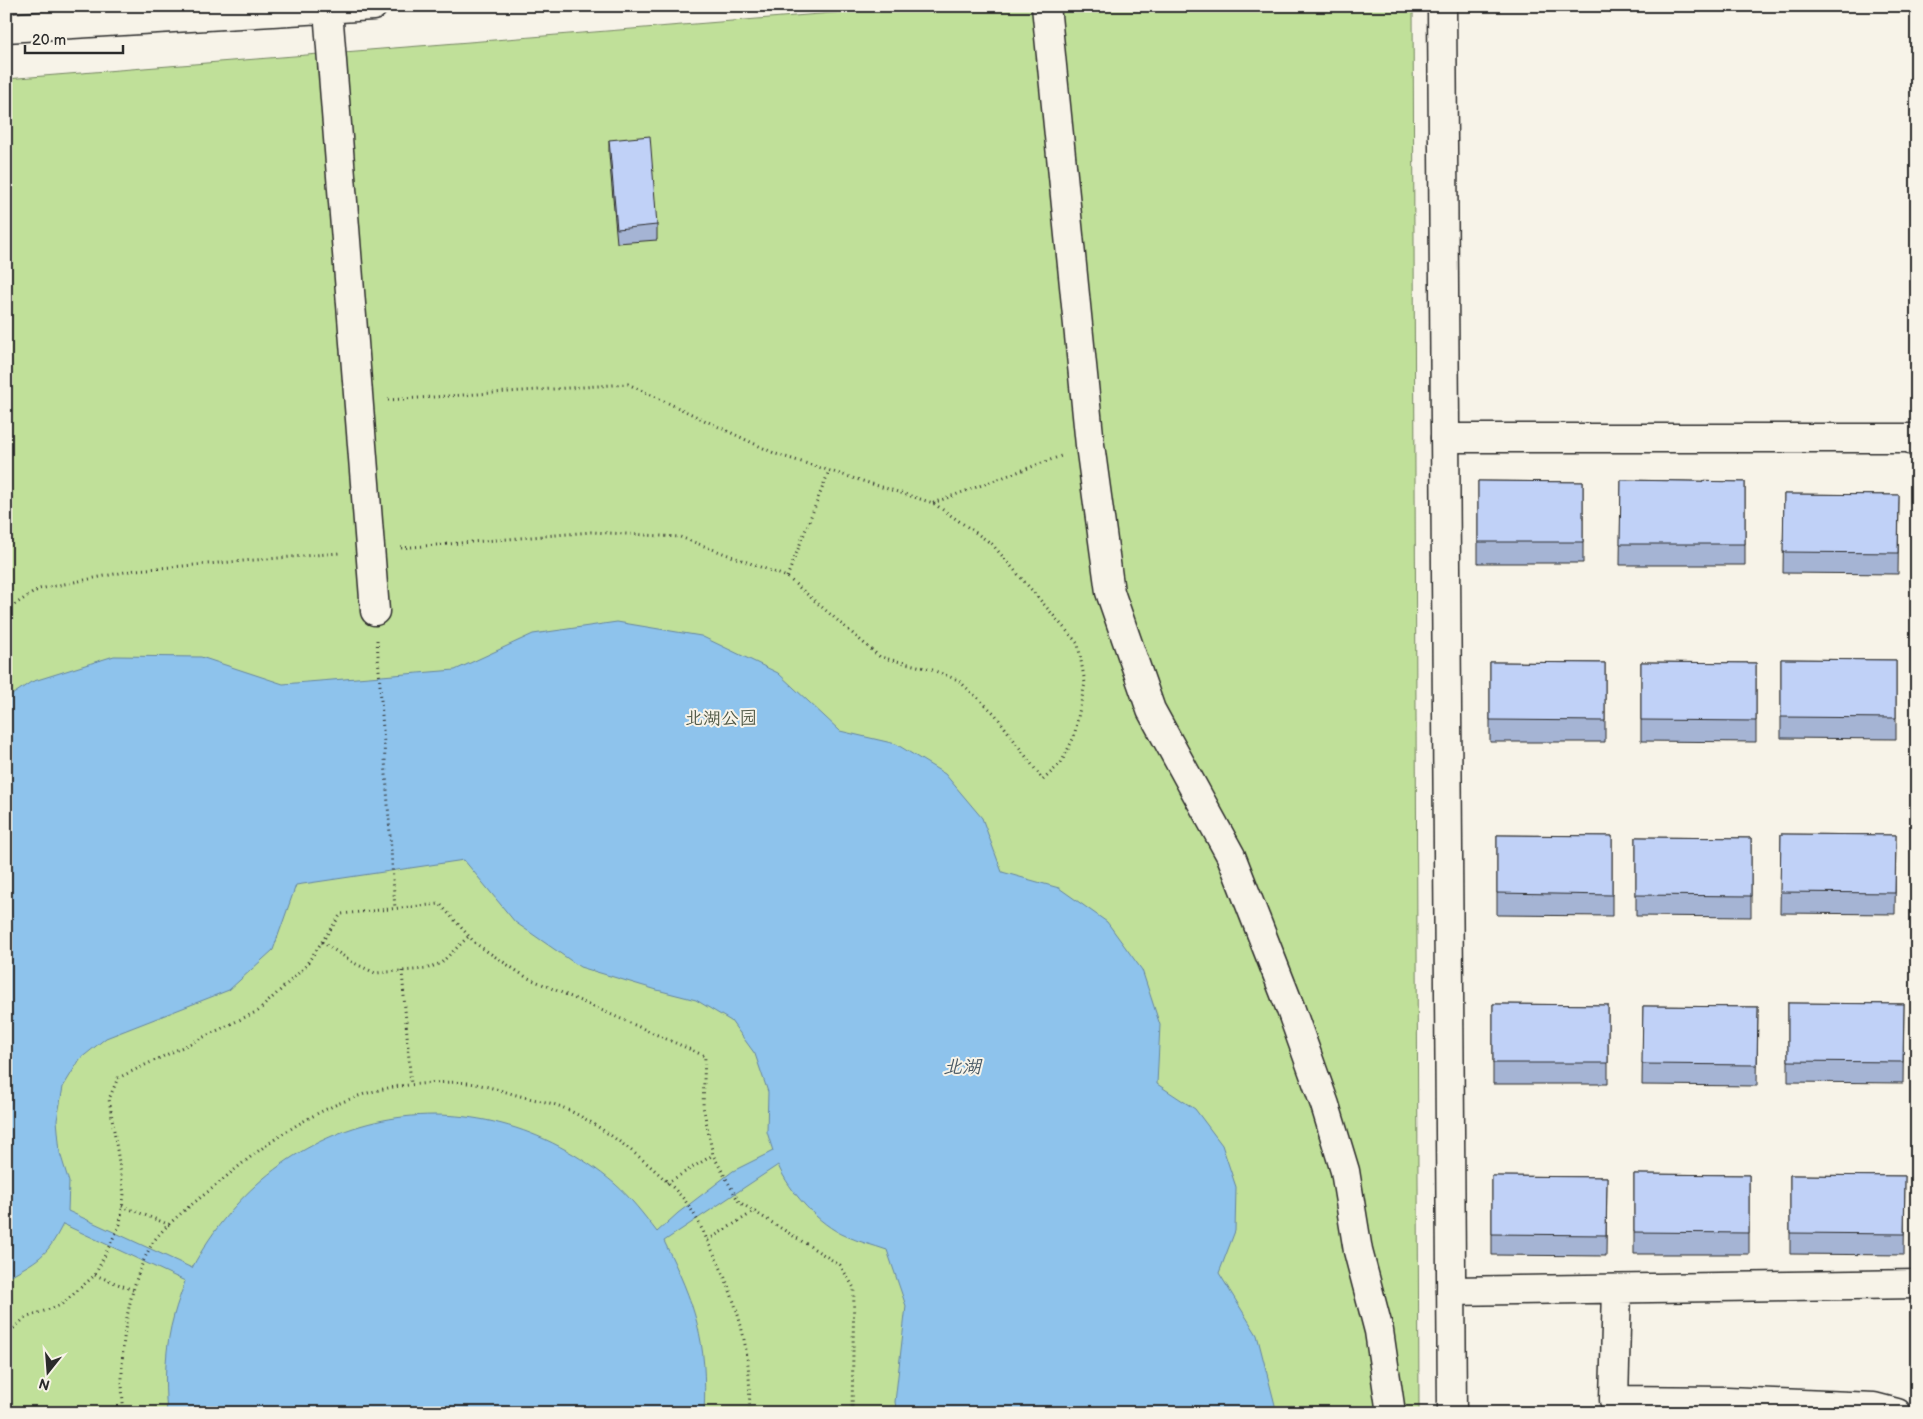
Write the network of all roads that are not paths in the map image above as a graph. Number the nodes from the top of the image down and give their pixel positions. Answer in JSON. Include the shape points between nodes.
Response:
{"nodes":[{"id":1,"x":373,"y":6,"type":"edge"},
{"id":2,"x":1046,"y":6,"type":"edge"},
{"id":3,"x":1442,"y":6,"type":"edge"},
{"id":4,"x":328,"y":10,"type":"junction"},
{"id":5,"x":6,"y":28,"type":"edge"},
{"id":6,"x":1445,"y":438,"type":"junction"},
{"id":7,"x":1917,"y":443,"type":"edge"},
{"id":8,"x":376,"y":611,"type":"road end"},
{"id":9,"x":1917,"y":1284,"type":"edge"},
{"id":10,"x":1617,"y":1289,"type":"junction"},
{"id":11,"x":1451,"y":1291,"type":"junction"},
{"id":12,"x":1391,"y":1413,"type":"edge"},
{"id":13,"x":1452,"y":1413,"type":"edge"},
{"id":14,"x":1897,"y":1413,"type":"edge"}],
"edges":[{"from":1,"to":4,"type":"street"},
{"from":2,"to":12,"type":"street","via":[[1090,446],[1110,592],[1151,710],[1231,856],[1326,1106],[1345,1171],[1358,1251],[1379,1331]]},
{"from":3,"to":6,"type":"street"},
{"from":4,"to":5,"type":"street"},
{"from":4,"to":8,"type":"street"},
{"from":6,"to":7,"type":"street","via":[[1910,438]]},
{"from":6,"to":11,"type":"street"},
{"from":9,"to":10,"type":"street"},
{"from":10,"to":11,"type":"street"},
{"from":10,"to":14,"type":"street","via":[[1614,1400],[1864,1407]]},
{"from":11,"to":13,"type":"street"}]}
